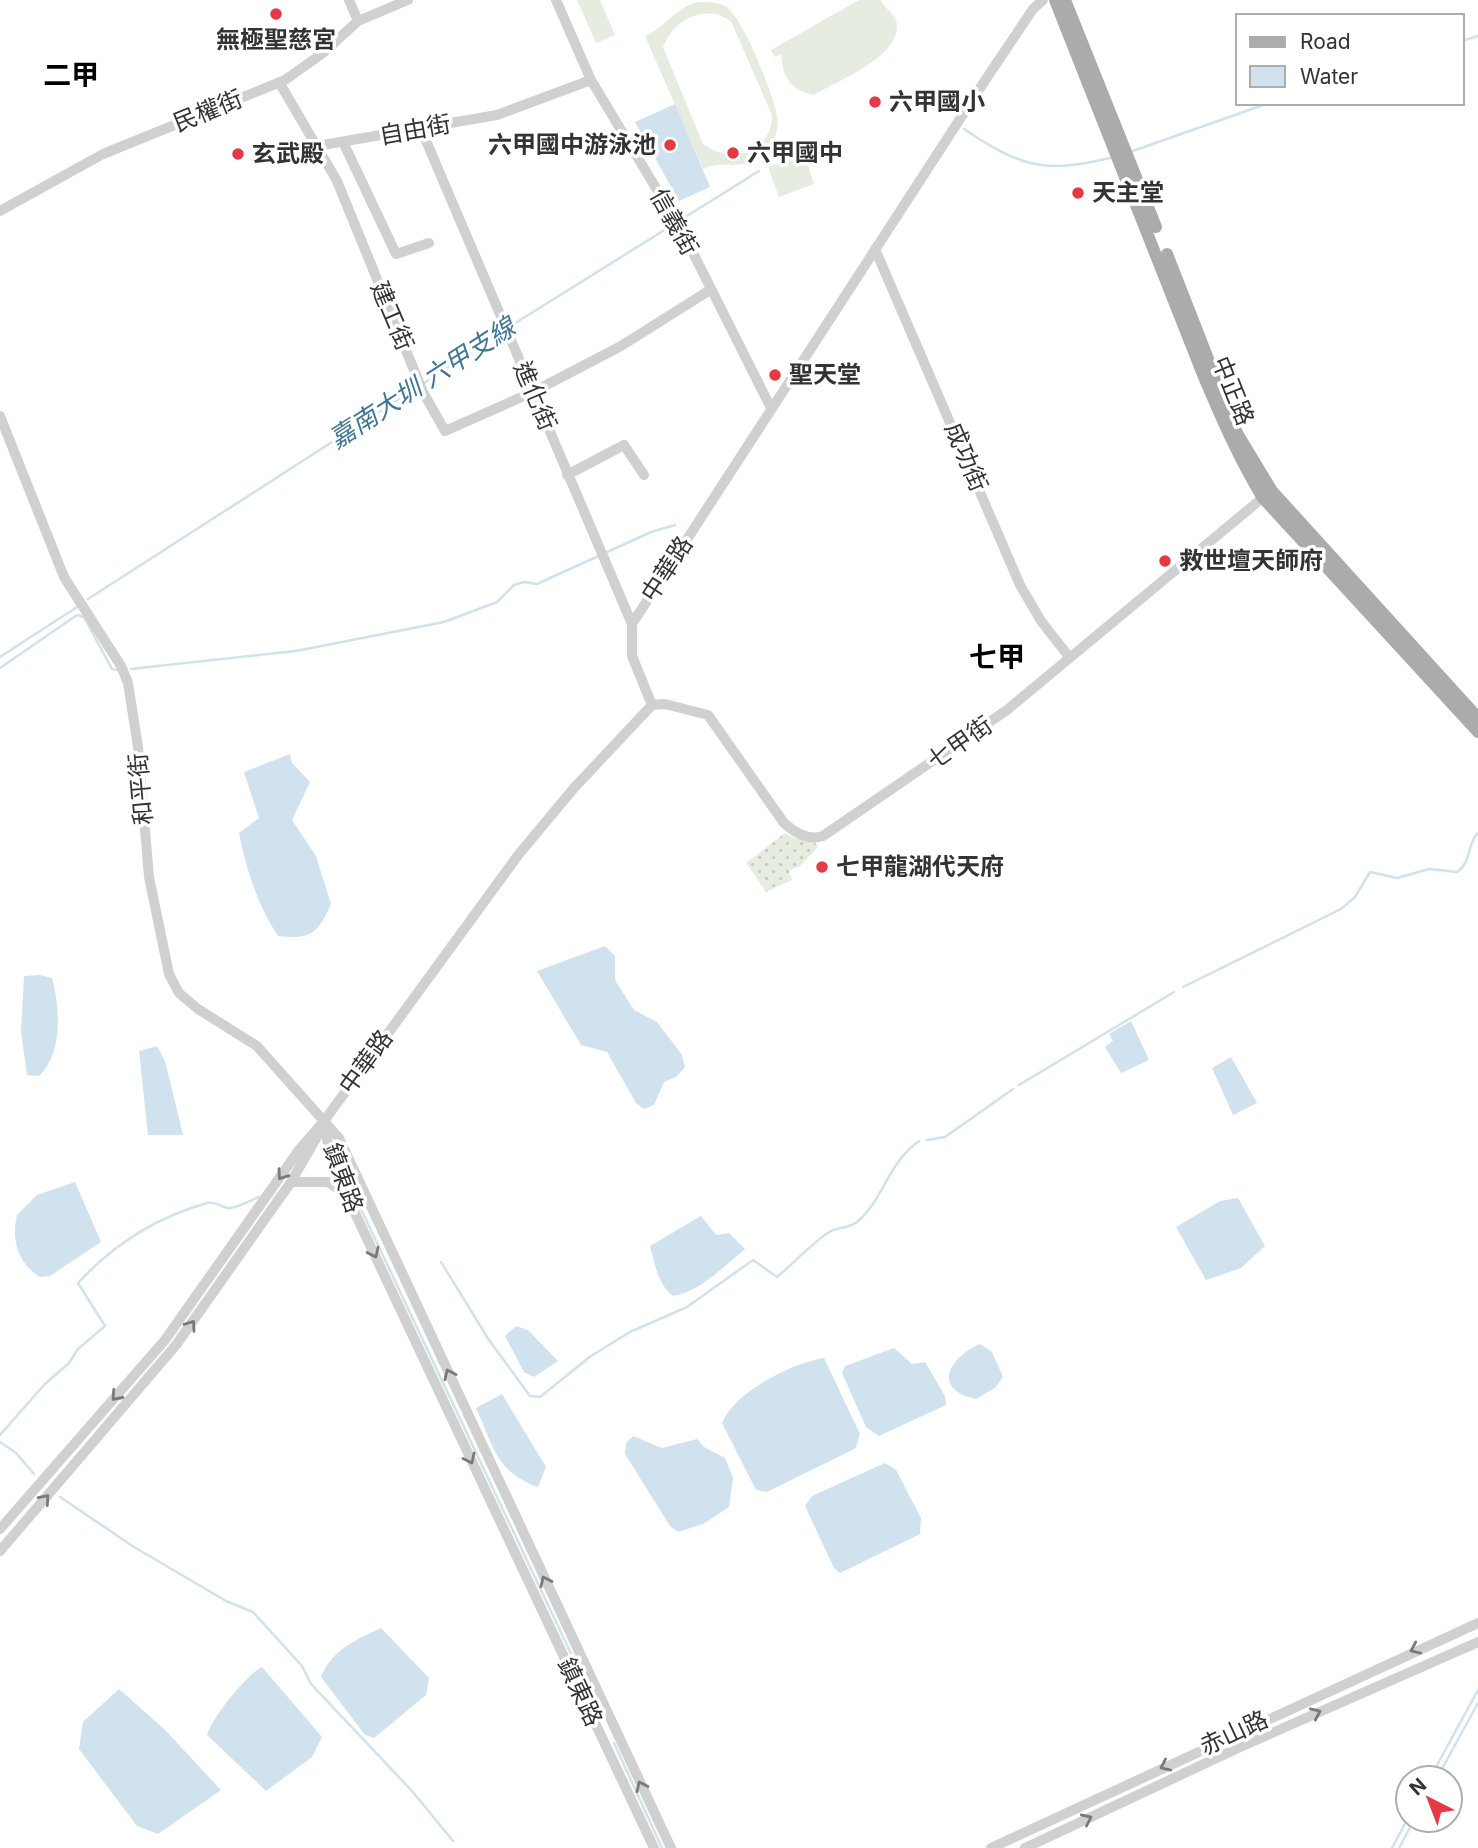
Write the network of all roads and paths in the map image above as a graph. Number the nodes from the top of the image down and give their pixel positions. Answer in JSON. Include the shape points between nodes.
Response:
{"nodes":[{"id":1,"x":349,"y":0,"type":"edge"},
{"id":2,"x":408,"y":0,"type":"edge"},
{"id":3,"x":556,"y":0,"type":"edge"},
{"id":4,"x":1043,"y":0,"type":"edge"},
{"id":5,"x":1055,"y":0,"type":"edge"},
{"id":6,"x":1065,"y":0,"type":"edge"},
{"id":7,"x":358,"y":21,"type":"junction"},
{"id":8,"x":591,"y":80,"type":"junction"},
{"id":9,"x":278,"y":82,"type":"junction"},
{"id":10,"x":421,"y":130,"type":"junction"},
{"id":11,"x":343,"y":142,"type":"junction"},
{"id":12,"x":317,"y":146,"type":"junction"},
{"id":13,"x":0,"y":211,"type":"edge"},
{"id":14,"x":429,"y":243,"type":"dead end"},
{"id":15,"x":875,"y":249,"type":"junction"},
{"id":16,"x":710,"y":289,"type":"junction"},
{"id":17,"x":533,"y":392,"type":"junction"},
{"id":18,"x":771,"y":408,"type":"junction"},
{"id":19,"x":0,"y":416,"type":"edge"},
{"id":20,"x":567,"y":475,"type":"junction"},
{"id":21,"x":644,"y":475,"type":"dead end"},
{"id":22,"x":1267,"y":495,"type":"junction"},
{"id":23,"x":632,"y":624,"type":"junction"},
{"id":24,"x":1070,"y":658,"type":"junction"},
{"id":25,"x":652,"y":705,"type":"junction"},
{"id":26,"x":1478,"y":718,"type":"edge"},
{"id":27,"x":1478,"y":732,"type":"edge"},
{"id":28,"x":324,"y":1121,"type":"junction"},
{"id":29,"x":291,"y":1182,"type":"junction"},
{"id":30,"x":346,"y":1194,"type":"junction"},
{"id":31,"x":0,"y":1530,"type":"edge"},
{"id":32,"x":0,"y":1550,"type":"edge"},
{"id":33,"x":1478,"y":1623,"type":"edge"},
{"id":34,"x":1478,"y":1642,"type":"edge"},
{"id":35,"x":654,"y":1848,"type":"edge"},
{"id":36,"x":671,"y":1848,"type":"edge"},
{"id":37,"x":991,"y":1848,"type":"edge"},
{"id":38,"x":1025,"y":1848,"type":"edge"}],
"edges":[{"from":1,"to":7,"type":"street"},
{"from":2,"to":7,"type":"street","name":"民權街"},
{"from":3,"to":8,"type":"street","name":"信義街"},
{"from":4,"to":15,"type":"street","name":"中華路"},
{"from":5,"to":22,"type":"main road","name":"中正路","via":[[1229,438]]},
{"from":6,"to":22,"type":"main road","name":"中正路","via":[[1237,433]]},
{"from":7,"to":9,"type":"street","name":"民權街","via":[[301,70]]},
{"from":8,"to":10,"type":"street","name":"自由街","via":[[497,115]]},
{"from":8,"to":16,"type":"street","name":"信義街"},
{"from":9,"to":12,"type":"street","name":"建工街"},
{"from":9,"to":13,"type":"street","name":"民權街","via":[[103,154]]},
{"from":10,"to":11,"type":"street","name":"自由街"},
{"from":10,"to":17,"type":"street","name":"進化街"},
{"from":11,"to":12,"type":"street","name":"自由街"},
{"from":11,"to":14,"type":"street","via":[[396,254]]},
{"from":12,"to":17,"type":"street","name":"建工街","via":[[337,181],[445,431]]},
{"from":15,"to":18,"type":"street","name":"中華路"},
{"from":15,"to":24,"type":"street","name":"成功街","via":[[1020,585]]},
{"from":16,"to":17,"type":"street","name":"建工街","via":[[621,346]]},
{"from":16,"to":18,"type":"street","name":"信義街"},
{"from":17,"to":20,"type":"street","name":"進化街"},
{"from":18,"to":23,"type":"street","name":"中華路"},
{"from":19,"to":28,"type":"street","name":"和平街","via":[[64,577],[128,683],[149,877],[169,974],[179,993],[198,1009],[257,1046]]},
{"from":20,"to":21,"type":"street","via":[[624,445]]},
{"from":20,"to":23,"type":"street","name":"進化街"},
{"from":22,"to":24,"type":"street","name":"七甲街"},
{"from":22,"to":26,"type":"main road","name":"中正路"},
{"from":22,"to":27,"type":"main road","name":"中正路"},
{"from":23,"to":25,"type":"street","name":"中華路","via":[[632,656]]},
{"from":24,"to":25,"type":"street","name":"七甲街","via":[[983,728],[813,839],[793,832],[784,823],[708,715]]},
{"from":25,"to":28,"type":"street","name":"中華路","via":[[519,855]]},
{"from":28,"to":29,"type":"street","name":"中華路"},
{"from":28,"to":30,"type":"street","name":"鎮東路","via":[[331,1160]]},
{"from":28,"to":31,"type":"street","name":"中華路","one_way":true,"via":[[165,1340]]},
{"from":36,"to":28,"type":"street","name":"鎮東路","one_way":true,"via":[[351,1163]]},
{"from":29,"to":30,"type":"street","via":[[328,1182]]},
{"from":32,"to":29,"type":"street","name":"中華路","one_way":true,"via":[[176,1345]]},
{"from":30,"to":35,"type":"street","name":"鎮東路","one_way":true},
{"from":33,"to":37,"type":"street","name":"赤山路","one_way":true},
{"from":38,"to":34,"type":"street","name":"赤山路","one_way":true}]}
